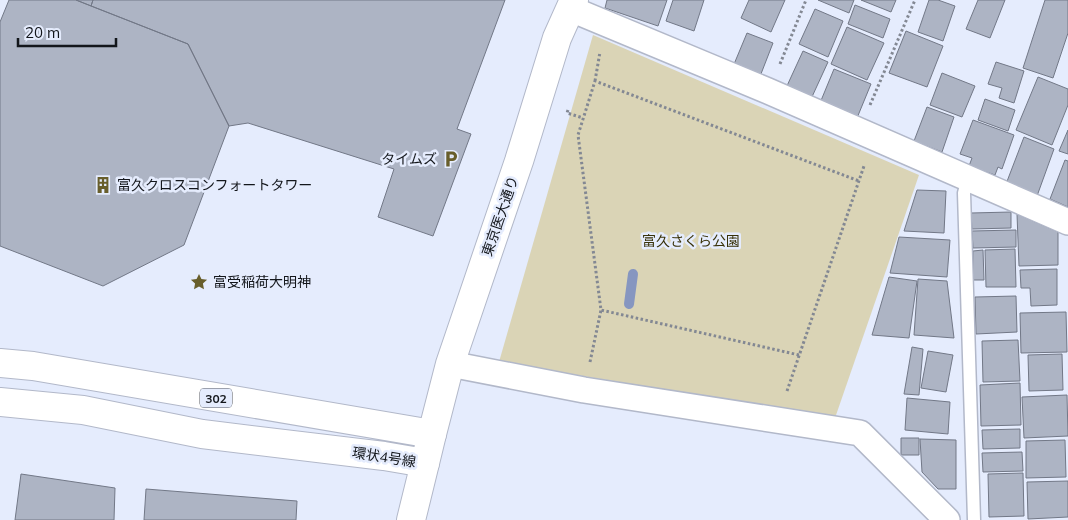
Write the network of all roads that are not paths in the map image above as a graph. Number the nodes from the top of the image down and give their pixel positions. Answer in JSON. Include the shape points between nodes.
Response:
{"nodes":[{"id":1,"x":572,"y":5,"type":"edge"},
{"id":2,"x":968,"y":178,"type":"junction"},
{"id":3,"x":1068,"y":222,"type":"edge"},
{"id":4,"x":0,"y":363,"type":"edge"},
{"id":5,"x":450,"y":364,"type":"junction"},
{"id":6,"x":0,"y":402,"type":"edge"},
{"id":7,"x":432,"y":434,"type":"junction"},
{"id":8,"x":425,"y":464,"type":"junction"},
{"id":9,"x":410,"y":520,"type":"edge"},
{"id":10,"x":947,"y":520,"type":"edge"},
{"id":11,"x":974,"y":520,"type":"edge"}],
"edges":[{"from":1,"to":2,"type":"street"},
{"from":1,"to":5,"type":"main road","name":"東京医大通り","via":[[558,38]]},
{"from":2,"to":3,"type":"street"},
{"from":2,"to":11,"type":"lane","via":[[964,193]]},
{"from":4,"to":7,"type":"main road","number":"302"},
{"from":5,"to":7,"type":"main road","name":"東京医大通り"},
{"from":5,"to":10,"type":"street","via":[[584,390],[860,433]]},
{"from":6,"to":8,"type":"main road","name":"環状4号線","via":[[84,410],[202,434]]},
{"from":7,"to":8,"type":"main road","name":"環状4号線"},
{"from":8,"to":9,"type":"main road"}]}
